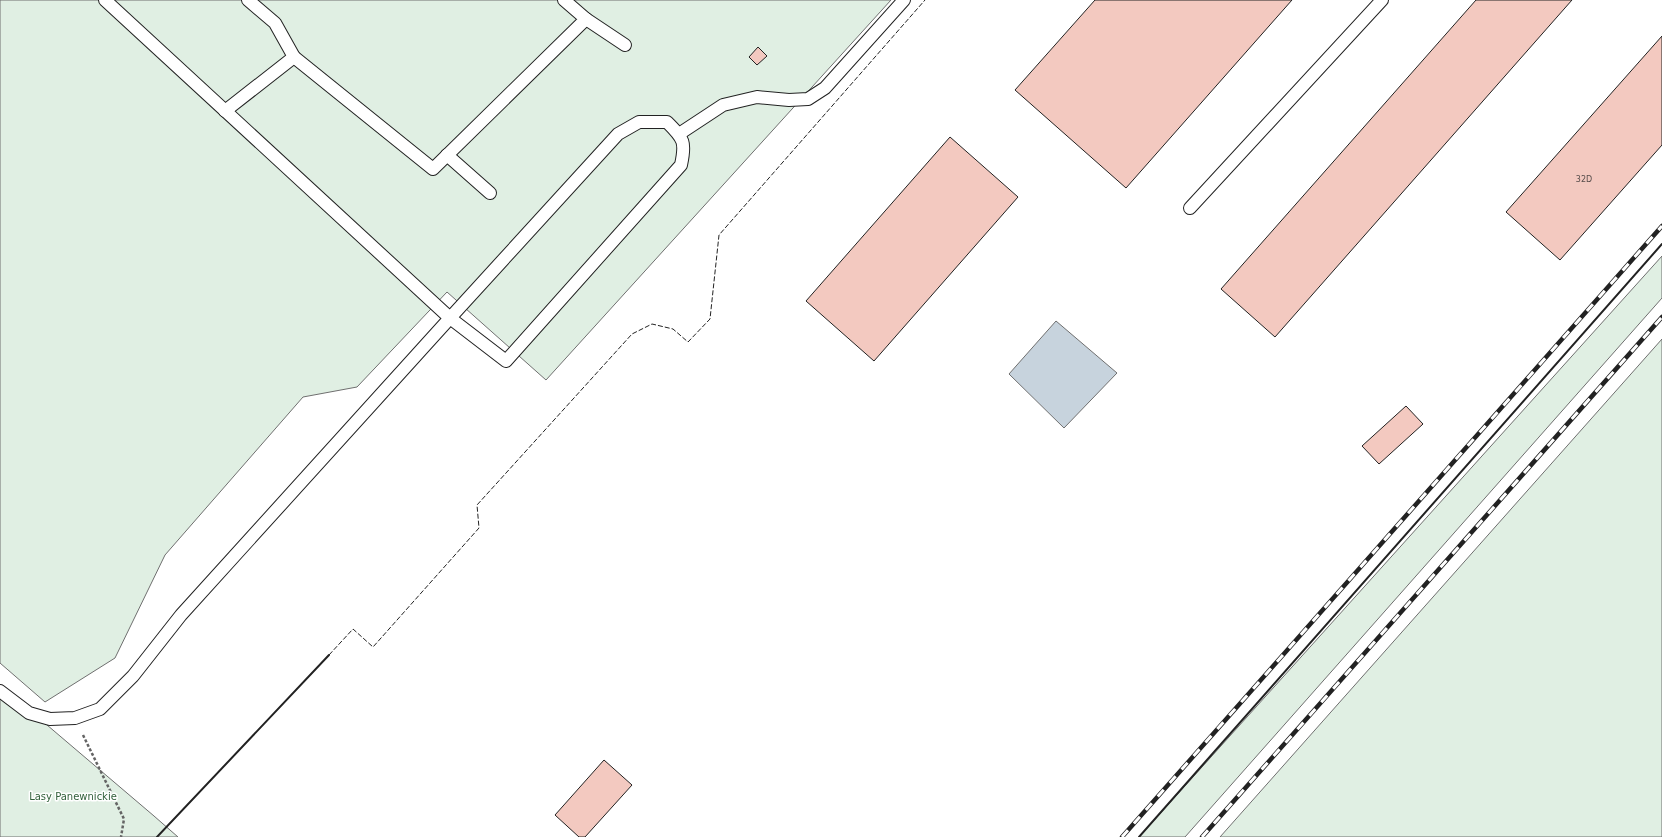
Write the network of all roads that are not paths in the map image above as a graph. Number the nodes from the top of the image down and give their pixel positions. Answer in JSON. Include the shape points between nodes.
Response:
{"nodes":[{"id":1,"x":105,"y":0,"type":"edge"},
{"id":2,"x":248,"y":0,"type":"edge"},
{"id":3,"x":564,"y":0,"type":"edge"},
{"id":4,"x":904,"y":0,"type":"edge"},
{"id":5,"x":1382,"y":0,"type":"edge"},
{"id":6,"x":586,"y":19,"type":"junction"},
{"id":7,"x":625,"y":46,"type":"dead end"},
{"id":8,"x":294,"y":56,"type":"junction"},
{"id":9,"x":226,"y":111,"type":"junction"},
{"id":10,"x":678,"y":134,"type":"junction"},
{"id":11,"x":447,"y":155,"type":"junction"},
{"id":12,"x":490,"y":193,"type":"dead end"},
{"id":13,"x":1190,"y":208,"type":"dead end"},
{"id":14,"x":450,"y":318,"type":"junction"},
{"id":15,"x":0,"y":691,"type":"edge"}],
"edges":[{"from":1,"to":9,"type":"lane"},
{"from":2,"to":8,"type":"lane","via":[[274,23]]},
{"from":3,"to":6,"type":"lane"},
{"from":4,"to":10,"type":"lane","via":[[825,88],[808,99],[757,97],[723,105]]},
{"from":5,"to":13,"type":"lane"},
{"from":6,"to":7,"type":"lane"},
{"from":6,"to":11,"type":"lane"},
{"from":8,"to":9,"type":"lane"},
{"from":8,"to":11,"type":"lane","via":[[433,169]]},
{"from":9,"to":14,"type":"lane"},
{"from":10,"to":14,"type":"lane","via":[[667,122],[639,122],[618,134]]},
{"from":10,"to":14,"type":"lane","via":[[684,147],[680,166],[506,361]]},
{"from":11,"to":12,"type":"lane"},
{"from":14,"to":15,"type":"lane","via":[[181,615],[133,676],[100,709],[75,718],[50,719],[29,713]]}]}
